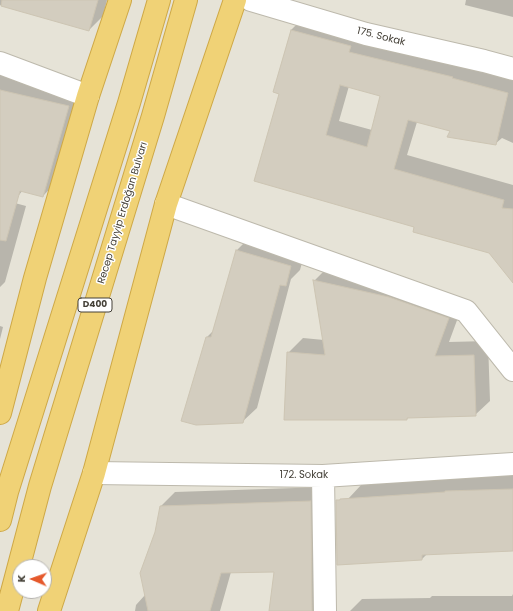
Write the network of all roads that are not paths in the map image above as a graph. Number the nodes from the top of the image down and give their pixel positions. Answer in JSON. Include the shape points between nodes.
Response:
{"nodes":[{"id":1,"x":120,"y":0,"type":"edge"},
{"id":2,"x":159,"y":0,"type":"edge"},
{"id":3,"x":186,"y":0,"type":"edge"},
{"id":4,"x":235,"y":0,"type":"edge"},
{"id":5,"x":251,"y":0,"type":"edge"},
{"id":6,"x":0,"y":63,"type":"edge"},
{"id":7,"x":513,"y":69,"type":"edge"},
{"id":8,"x":88,"y":96,"type":"junction"},
{"id":9,"x":166,"y":204,"type":"junction"},
{"id":10,"x":513,"y":370,"type":"edge"},
{"id":11,"x":0,"y":413,"type":"edge"},
{"id":12,"x":513,"y":464,"type":"edge"},
{"id":13,"x":94,"y":473,"type":"junction"},
{"id":14,"x":323,"y":476,"type":"junction"},
{"id":15,"x":0,"y":520,"type":"edge"},
{"id":16,"x":7,"y":611,"type":"edge"},
{"id":17,"x":49,"y":611,"type":"edge"},
{"id":18,"x":325,"y":611,"type":"edge"}],
"edges":[{"from":1,"to":8,"type":"highway"},
{"from":2,"to":15,"type":"highway","number":"D400","via":[[130,103]]},
{"from":3,"to":16,"type":"highway","name":"Recep Tayyip Erdoğan Bulvarı","number":"D400","via":[[40,486]]},
{"from":4,"to":9,"type":"highway"},
{"from":5,"to":7,"type":"street","name":"175. Sokak","via":[[366,34]]},
{"from":6,"to":8,"type":"street"},
{"from":8,"to":11,"type":"highway","via":[[35,278]]},
{"from":9,"to":10,"type":"street","via":[[466,311]]},
{"from":9,"to":13,"type":"highway"},
{"from":12,"to":14,"type":"street","name":"172. Sokak"},
{"from":13,"to":14,"type":"street","name":"172. Sokak"},
{"from":13,"to":17,"type":"highway"},
{"from":14,"to":18,"type":"street"}]}
